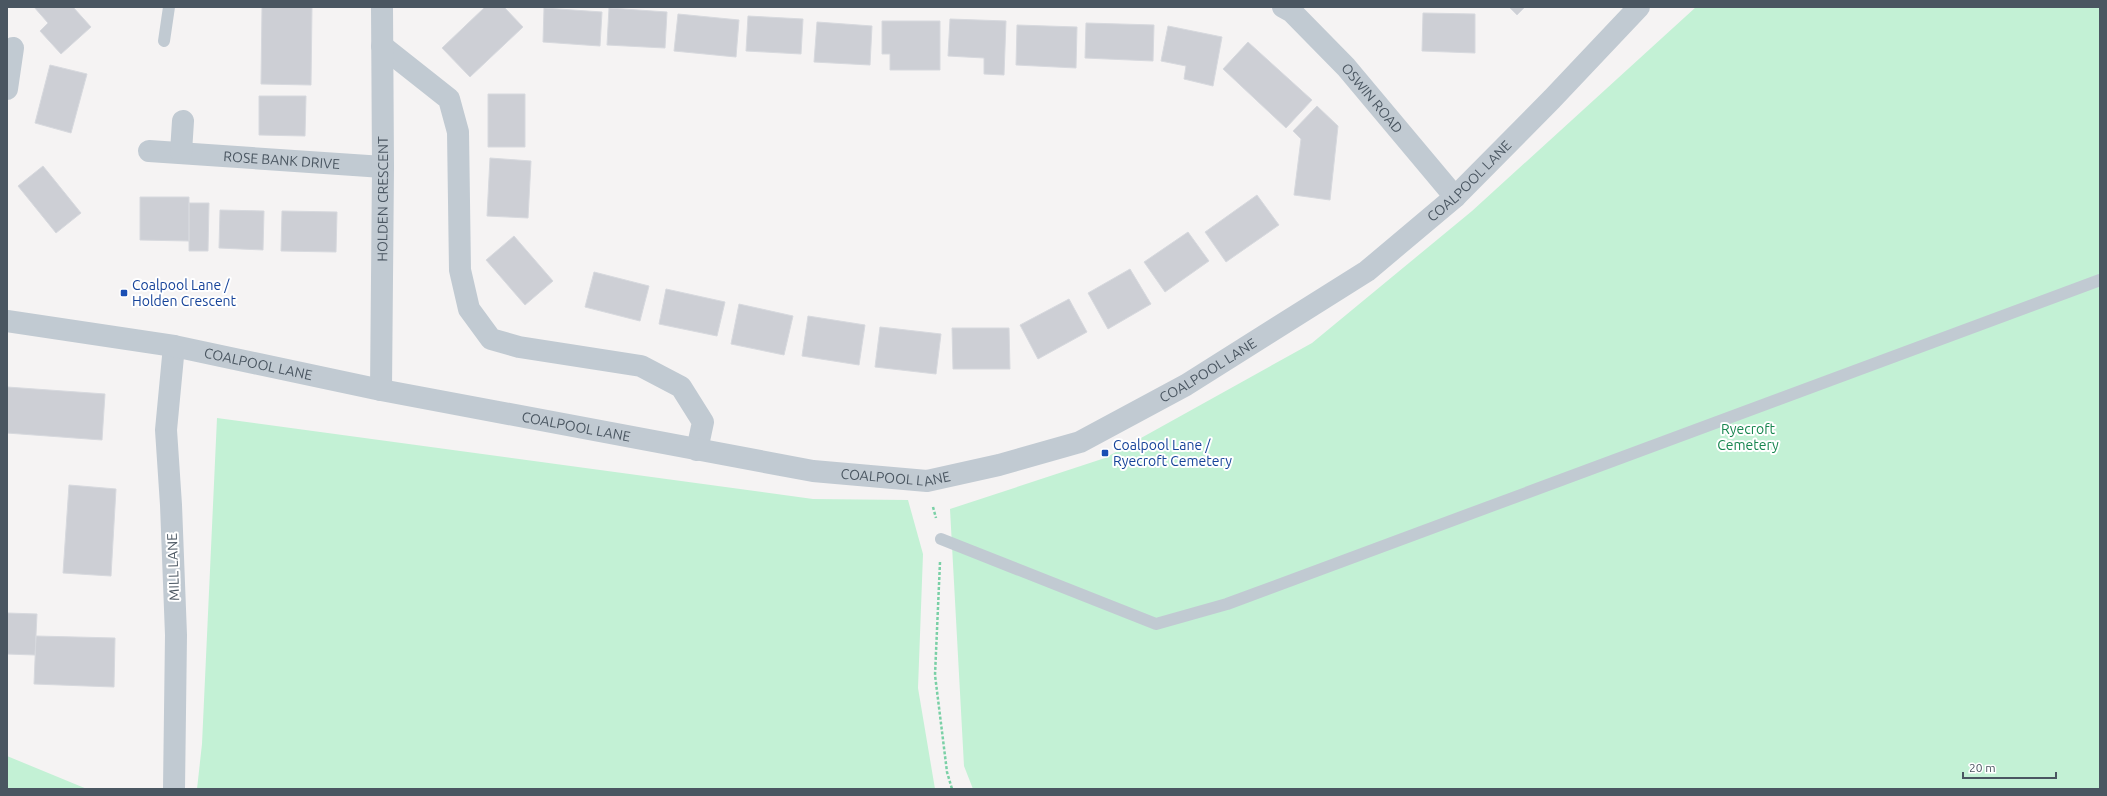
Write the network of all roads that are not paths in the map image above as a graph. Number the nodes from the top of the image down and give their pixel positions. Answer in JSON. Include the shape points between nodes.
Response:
{"nodes":[{"id":1,"x":169,"y":7,"type":"edge"},
{"id":2,"x":382,"y":7,"type":"edge"},
{"id":3,"x":1283,"y":7,"type":"edge"},
{"id":4,"x":1639,"y":7,"type":"edge"},
{"id":5,"x":164,"y":41,"type":"dead end"},
{"id":6,"x":382,"y":46,"type":"junction"},
{"id":7,"x":13,"y":48,"type":"dead end"},
{"id":8,"x":7,"y":88,"type":"edge"},
{"id":9,"x":183,"y":121,"type":"dead end"},
{"id":10,"x":149,"y":151,"type":"dead end"},
{"id":11,"x":181,"y":152,"type":"junction"},
{"id":12,"x":383,"y":167,"type":"junction"},
{"id":13,"x":1455,"y":197,"type":"junction"},
{"id":14,"x":2100,"y":280,"type":"edge"},
{"id":15,"x":7,"y":321,"type":"edge"},
{"id":16,"x":174,"y":346,"type":"junction"},
{"id":17,"x":381,"y":390,"type":"junction"},
{"id":18,"x":697,"y":450,"type":"junction"},
{"id":19,"x":941,"y":539,"type":"road end"},
{"id":20,"x":174,"y":789,"type":"edge"}],
"edges":[{"from":1,"to":5,"type":"lane"},
{"from":2,"to":6,"type":"street","name":"HOLDEN CRESCENT"},
{"from":3,"to":13,"type":"street","name":"OSWIN ROAD","via":[[1292,12],[1346,67]]},
{"from":4,"to":13,"type":"street","name":"COALPOOL LANE"},
{"from":6,"to":12,"type":"street","name":"HOLDEN CRESCENT"},
{"from":6,"to":18,"type":"street","via":[[449,99],[458,132],[460,270],[469,309],[491,339],[519,347],[641,366],[681,387],[703,422]]},
{"from":7,"to":8,"type":"street"},
{"from":9,"to":11,"type":"street"},
{"from":10,"to":11,"type":"street","name":"ROSE BANK DRIVE"},
{"from":11,"to":12,"type":"street","name":"ROSE BANK DRIVE"},
{"from":12,"to":17,"type":"street","name":"HOLDEN CRESCENT"},
{"from":13,"to":18,"type":"street","name":"COALPOOL LANE","via":[[1367,271],[1186,385],[1080,442],[999,466],[927,481],[813,472]]},
{"from":14,"to":19,"type":"lane","via":[[1227,604],[1156,624]]},
{"from":15,"to":16,"type":"street","name":"COALPOOL LANE"},
{"from":16,"to":17,"type":"street","name":"COALPOOL LANE"},
{"from":16,"to":20,"type":"street","name":"MILL LANE","via":[[166,430],[176,635]]},
{"from":17,"to":18,"type":"street","name":"COALPOOL LANE"}]}
